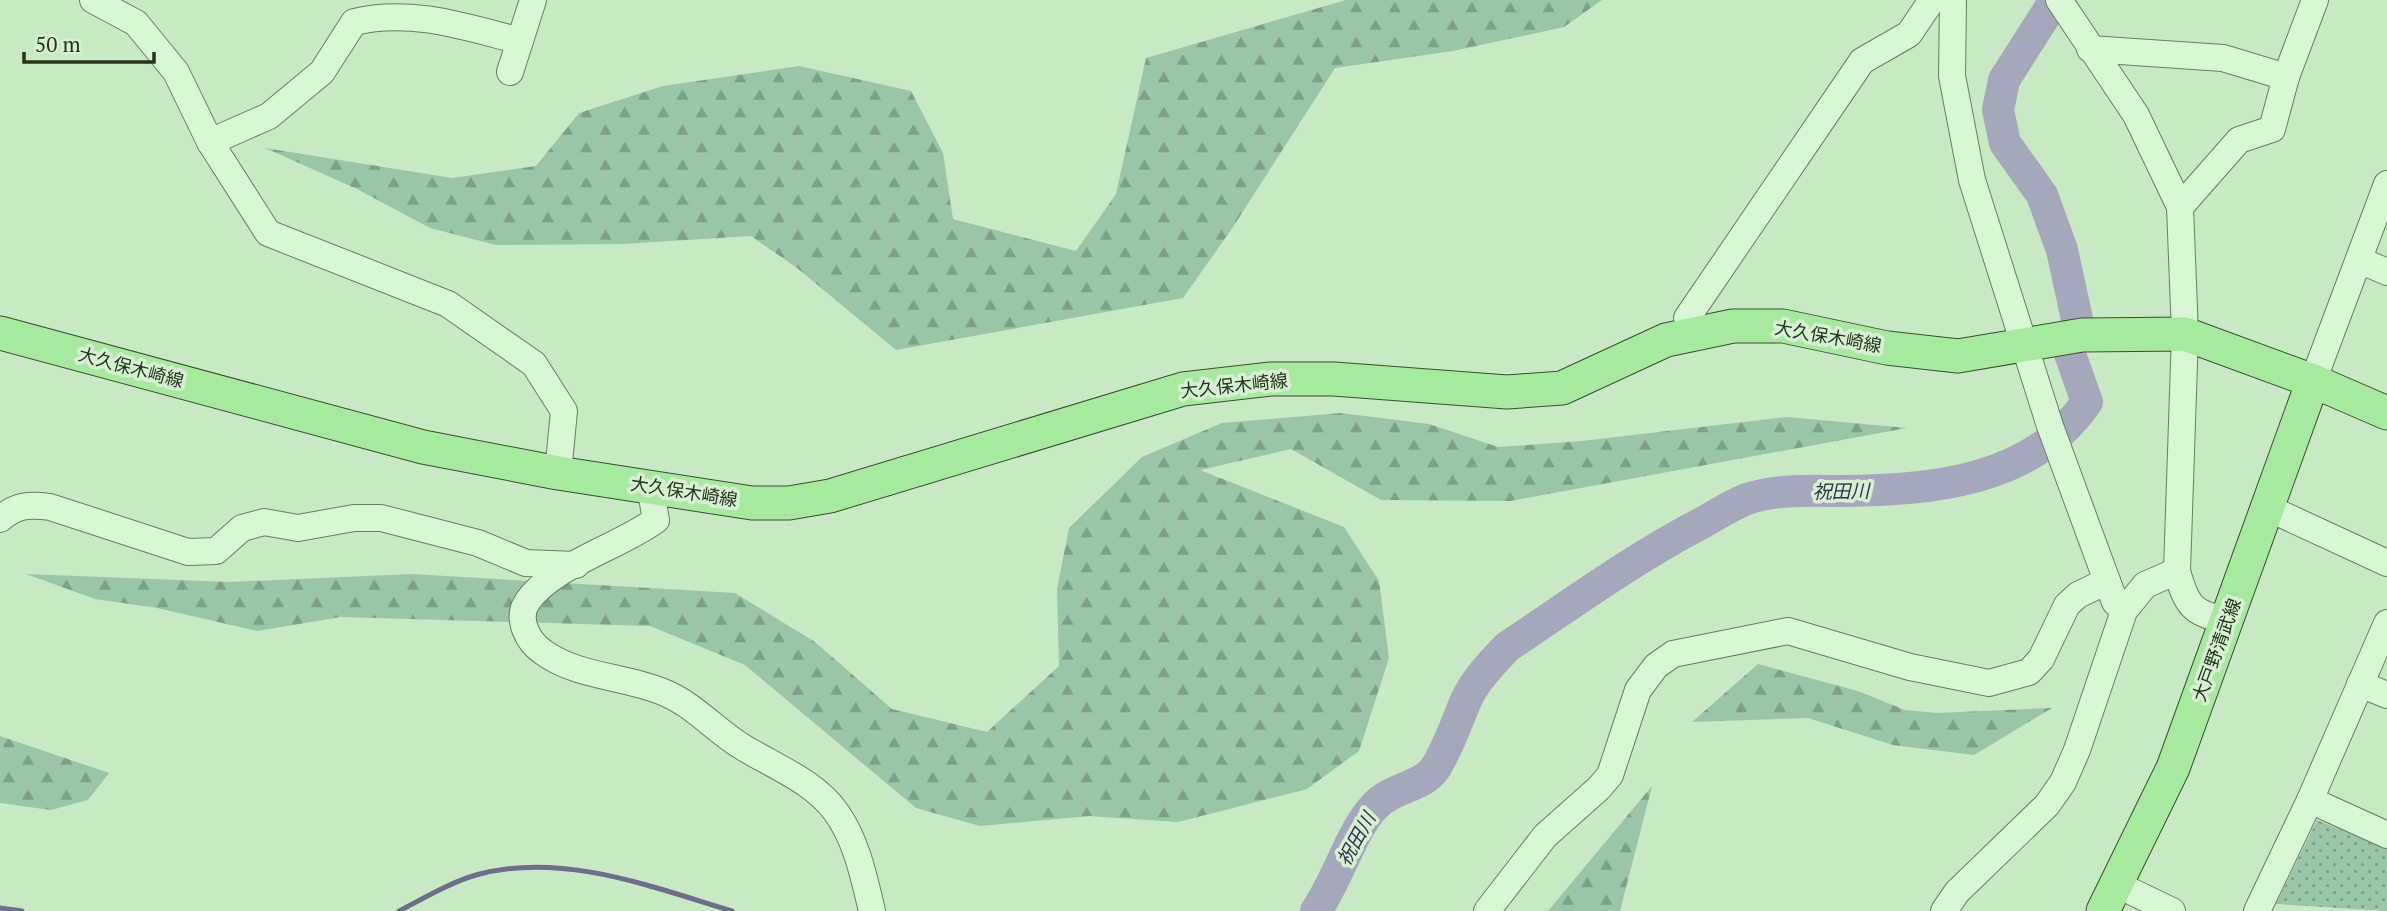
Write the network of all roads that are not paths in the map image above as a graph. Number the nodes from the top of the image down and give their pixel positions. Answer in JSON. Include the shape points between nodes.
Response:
{"nodes":[{"id":1,"x":93,"y":0,"type":"edge"},
{"id":2,"x":533,"y":0,"type":"edge"},
{"id":3,"x":1932,"y":0,"type":"edge"},
{"id":4,"x":1953,"y":0,"type":"edge"},
{"id":5,"x":2315,"y":0,"type":"edge"},
{"id":6,"x":2068,"y":4,"type":"edge"},
{"id":7,"x":520,"y":41,"type":"junction"},
{"id":8,"x":2090,"y":49,"type":"junction"},
{"id":9,"x":510,"y":72,"type":"dead end"},
{"id":10,"x":2286,"y":77,"type":"junction"},
{"id":11,"x":210,"y":142,"type":"junction"},
{"id":12,"x":2387,"y":184,"type":"edge"},
{"id":13,"x":2180,"y":207,"type":"junction"},
{"id":14,"x":2359,"y":260,"type":"junction"},
{"id":15,"x":2387,"y":272,"type":"edge"},
{"id":16,"x":0,"y":333,"type":"edge"},
{"id":17,"x":1692,"y":333,"type":"junction"},
{"id":18,"x":2185,"y":334,"type":"junction"},
{"id":19,"x":2025,"y":348,"type":"junction"},
{"id":20,"x":2313,"y":381,"type":"junction"},
{"id":21,"x":2387,"y":413,"type":"edge"},
{"id":22,"x":558,"y":473,"type":"junction"},
{"id":23,"x":650,"y":486,"type":"junction"},
{"id":24,"x":2267,"y":508,"type":"junction"},
{"id":25,"x":0,"y":519,"type":"edge"},
{"id":26,"x":2387,"y":564,"type":"edge"},
{"id":27,"x":576,"y":565,"type":"junction"},
{"id":28,"x":2177,"y":570,"type":"junction"},
{"id":29,"x":2107,"y":581,"type":"junction"},
{"id":30,"x":2124,"y":611,"type":"junction"},
{"id":31,"x":2228,"y":620,"type":"junction"},
{"id":32,"x":2387,"y":623,"type":"edge"},
{"id":33,"x":2360,"y":684,"type":"junction"},
{"id":34,"x":2387,"y":695,"type":"edge"},
{"id":35,"x":2310,"y":800,"type":"junction"},
{"id":36,"x":2387,"y":835,"type":"edge"},
{"id":37,"x":2110,"y":898,"type":"edge"},
{"id":38,"x":872,"y":911,"type":"edge"},
{"id":39,"x":1487,"y":911,"type":"edge"},
{"id":40,"x":1944,"y":911,"type":"edge"},
{"id":41,"x":2172,"y":911,"type":"edge"},
{"id":42,"x":2257,"y":911,"type":"edge"}],
"edges":[{"from":1,"to":11,"type":"street","via":[[136,23],[176,72]]},
{"from":2,"to":7,"type":"street"},
{"from":3,"to":17,"type":"street","via":[[1909,34],[1862,61],[1854,71],[1687,318]]},
{"from":4,"to":19,"type":"street","via":[[1952,76],[1972,180]]},
{"from":5,"to":10,"type":"street"},
{"from":6,"to":8,"type":"street"},
{"from":7,"to":9,"type":"street"},
{"from":7,"to":11,"type":"street","via":[[431,19],[382,15],[354,22],[322,72],[269,116]]},
{"from":8,"to":10,"type":"street","via":[[2223,58]]},
{"from":8,"to":13,"type":"street","via":[[2136,115]]},
{"from":10,"to":13,"type":"street","via":[[2272,129],[2239,141]]},
{"from":11,"to":22,"type":"street","via":[[268,233],[448,304],[534,364],[564,411]]},
{"from":12,"to":14,"type":"street"},
{"from":13,"to":18,"type":"street"},
{"from":14,"to":15,"type":"street"},
{"from":14,"to":20,"type":"street"},
{"from":16,"to":22,"type":"main road","name":"大久保木崎線","via":[[423,447]]},
{"from":17,"to":19,"type":"main road","name":"大久保木崎線","via":[[1732,326],[1783,327],[1887,348],[1958,356]]},
{"from":17,"to":23,"type":"main road","name":"大久保木崎線","via":[[1562,388],[1507,392],[1271,379],[1183,389],[830,496],[789,503],[752,503]]},
{"from":18,"to":19,"type":"main road","name":"大久保木崎線","via":[[2073,337]]},
{"from":18,"to":20,"type":"main road","name":"大久保木崎線"},
{"from":18,"to":28,"type":"street"},
{"from":19,"to":29,"type":"street"},
{"from":20,"to":21,"type":"main road","name":"大久保木崎線"},
{"from":20,"to":24,"type":"main road","name":"大戸野清武線"},
{"from":22,"to":23,"type":"main road","name":"大久保木崎線"},
{"from":23,"to":27,"type":"street","via":[[656,520]]},
{"from":24,"to":26,"type":"street"},
{"from":24,"to":31,"type":"main road","name":"大戸野清武線"},
{"from":25,"to":27,"type":"street","via":[[29,504],[50,507],[188,552],[216,551],[242,528],[264,522],[298,528],[381,518],[478,542],[526,562]]},
{"from":27,"to":38,"type":"street","via":[[527,602],[524,623],[534,645],[562,663],[666,693],[820,795],[846,828]]},
{"from":28,"to":30,"type":"street","via":[[2145,585]]},
{"from":28,"to":31,"type":"street","via":[[2185,598],[2204,617]]},
{"from":29,"to":30,"type":"street"},
{"from":29,"to":39,"type":"street","via":[[2067,605],[2041,659],[2029,672],[1989,683],[1910,667],[1788,631],[1673,654],[1656,666],[1639,690],[1610,775],[1545,835]]},
{"from":30,"to":40,"type":"street","via":[[2063,782],[2047,805],[1957,892]]},
{"from":31,"to":37,"type":"main road","name":"大戸野清武線","via":[[2174,768]]},
{"from":32,"to":33,"type":"street"},
{"from":33,"to":34,"type":"street"},
{"from":33,"to":35,"type":"street"},
{"from":35,"to":36,"type":"street"},
{"from":35,"to":42,"type":"street"},
{"from":37,"to":41,"type":"street"}]}
